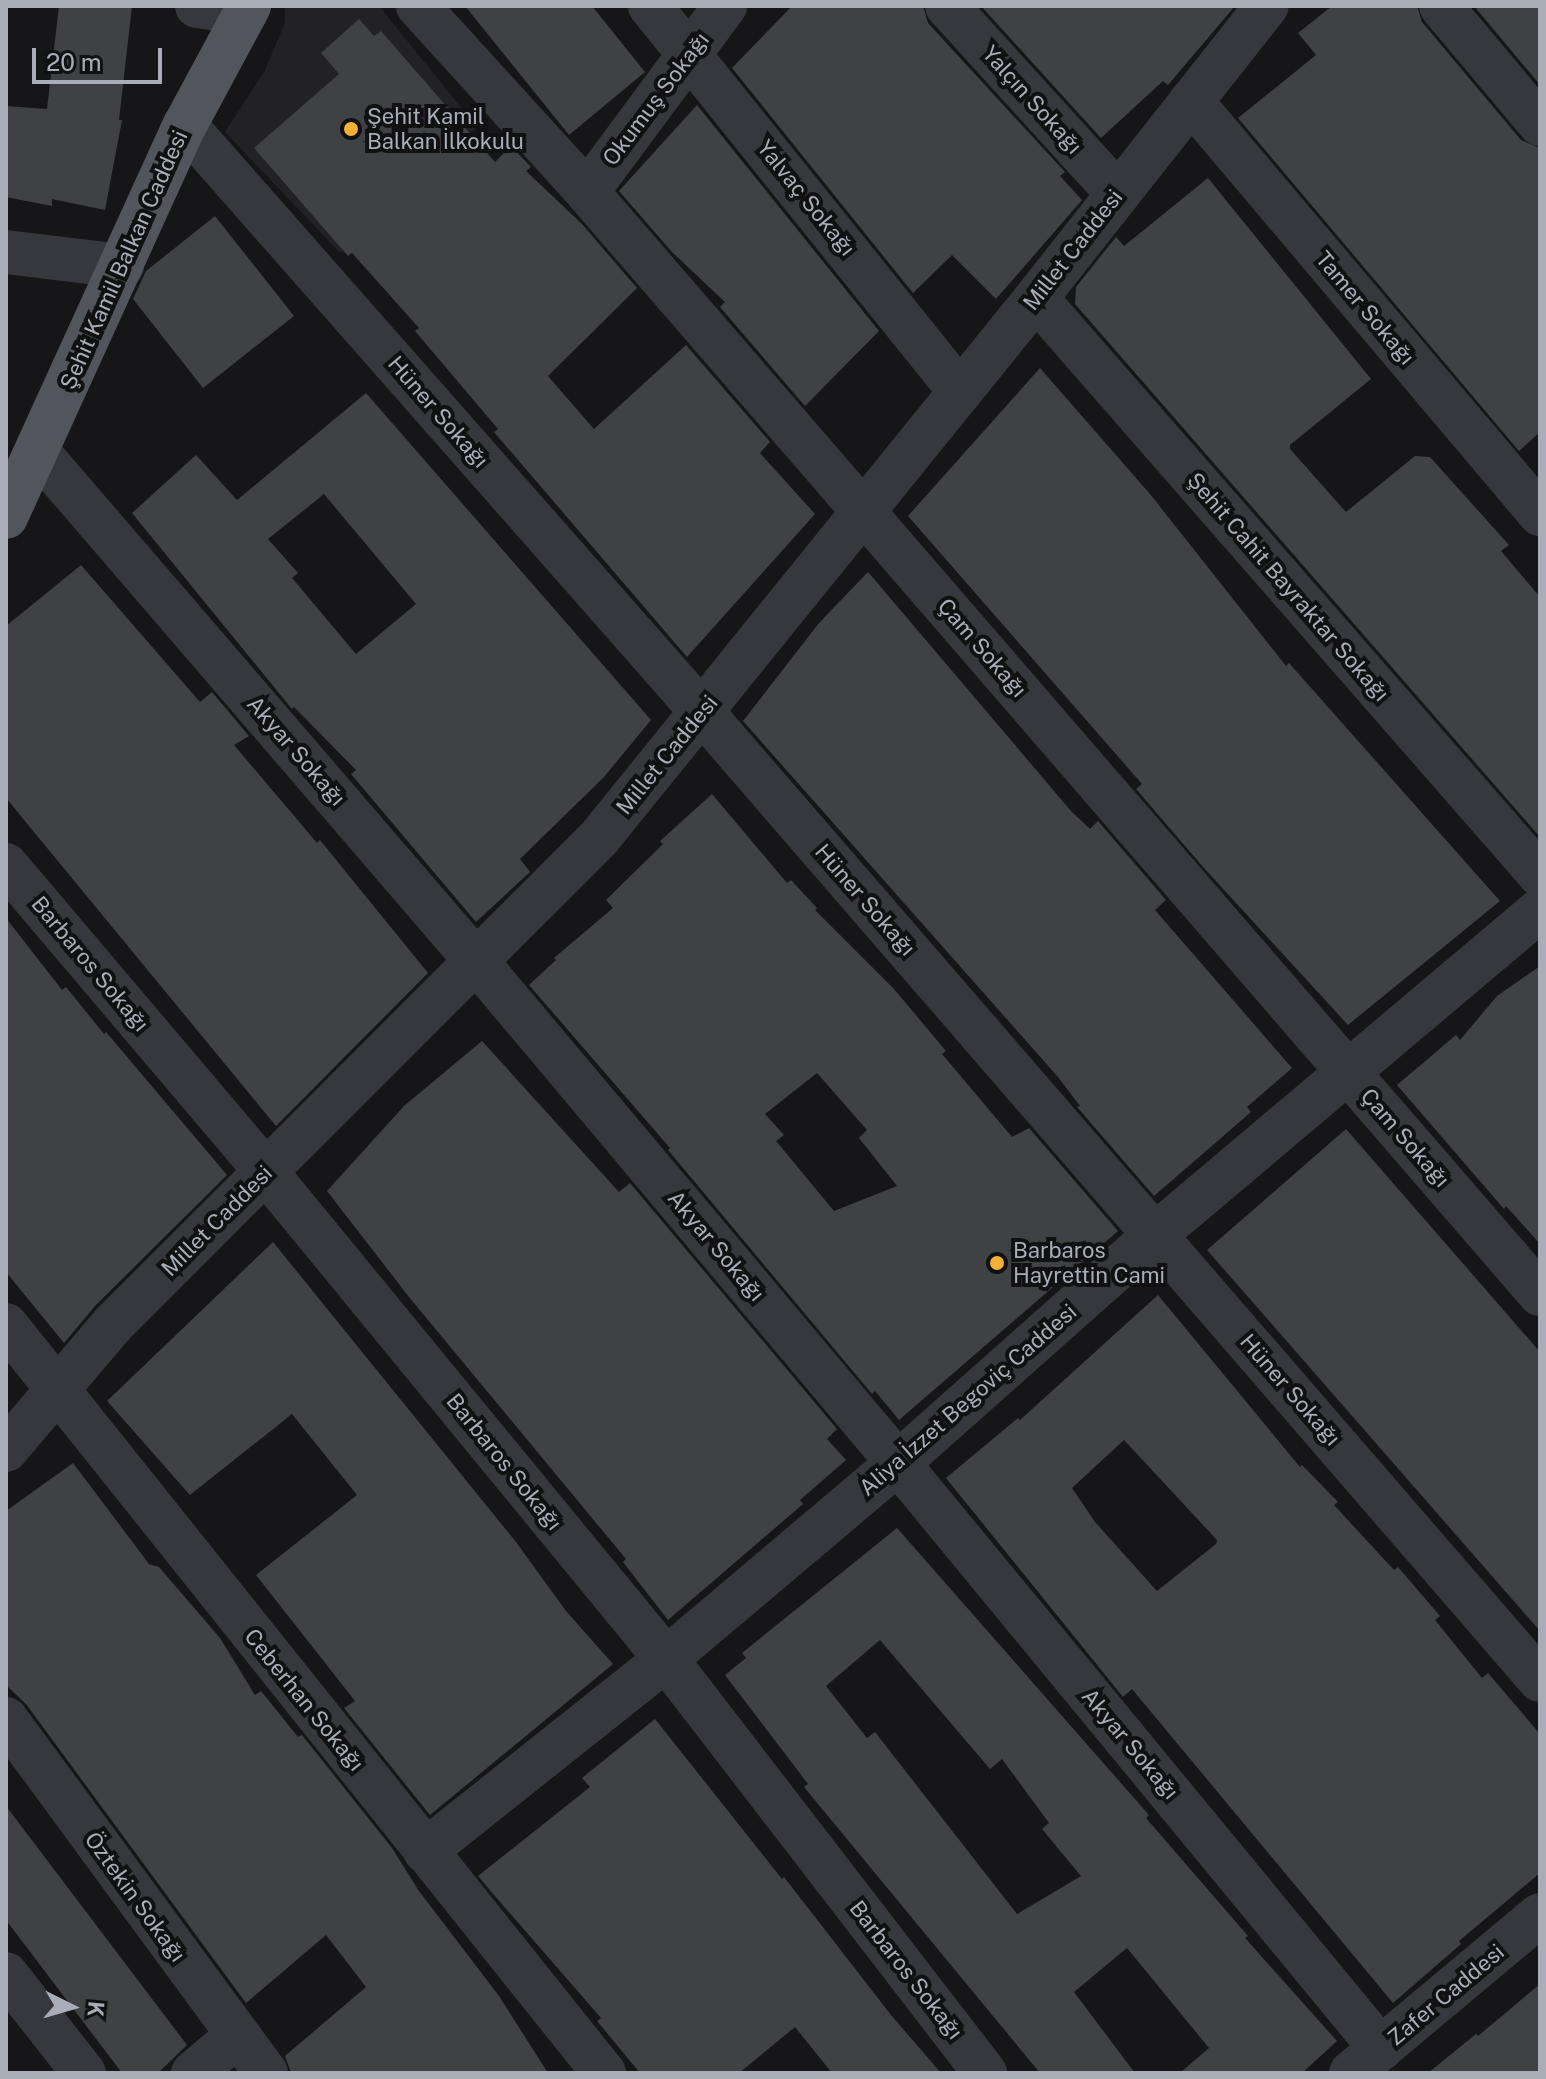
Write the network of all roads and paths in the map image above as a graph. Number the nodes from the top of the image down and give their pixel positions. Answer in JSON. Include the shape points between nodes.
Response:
{"nodes":[{"id":1,"x":197,"y":6,"type":"edge"},
{"id":2,"x":418,"y":6,"type":"edge"},
{"id":3,"x":650,"y":6,"type":"edge"},
{"id":4,"x":725,"y":6,"type":"edge"},
{"id":5,"x":947,"y":6,"type":"edge"},
{"id":6,"x":1267,"y":6,"type":"edge"},
{"id":7,"x":1441,"y":6,"type":"edge"},
{"id":8,"x":247,"y":10,"type":"edge"},
{"id":9,"x":690,"y":53,"type":"junction"},
{"id":10,"x":1191,"y":101,"type":"junction"},
{"id":11,"x":1540,"y":124,"type":"edge"},
{"id":12,"x":185,"y":125,"type":"junction"},
{"id":13,"x":587,"y":192,"type":"junction"},
{"id":14,"x":1118,"y":194,"type":"junction"},
{"id":15,"x":6,"y":252,"type":"edge"},
{"id":16,"x":122,"y":266,"type":"junction"},
{"id":17,"x":1036,"y":298,"type":"junction"},
{"id":18,"x":960,"y":392,"type":"junction"},
{"id":19,"x":38,"y":452,"type":"junction"},
{"id":20,"x":863,"y":511,"type":"junction"},
{"id":21,"x":1540,"y":514,"type":"edge"},
{"id":22,"x":6,"y":517,"type":"edge"},
{"id":23,"x":702,"y":712,"type":"junction"},
{"id":24,"x":6,"y":865,"type":"edge"},
{"id":25,"x":1540,"y":875,"type":"edge"},
{"id":26,"x":1540,"y":910,"type":"edge"},
{"id":27,"x":477,"y":962,"type":"junction"},
{"id":28,"x":1348,"y":1072,"type":"junction"},
{"id":29,"x":266,"y":1172,"type":"junction"},
{"id":30,"x":1156,"y":1234,"type":"junction"},
{"id":31,"x":1540,"y":1294,"type":"edge"},
{"id":32,"x":6,"y":1325,"type":"edge"},
{"id":33,"x":56,"y":1390,"type":"junction"},
{"id":34,"x":6,"y":1450,"type":"edge"},
{"id":35,"x":898,"y":1463,"type":"junction"},
{"id":36,"x":666,"y":1659,"type":"junction"},
{"id":37,"x":1540,"y":1680,"type":"edge"},
{"id":38,"x":6,"y":1719,"type":"edge"},
{"id":39,"x":425,"y":1851,"type":"junction"},
{"id":40,"x":1540,"y":1915,"type":"edge"},
{"id":41,"x":6,"y":1974,"type":"edge"},
{"id":42,"x":237,"y":2036,"type":"junction"},
{"id":43,"x":1366,"y":2061,"type":"edge"},
{"id":44,"x":84,"y":2073,"type":"edge"},
{"id":45,"x":193,"y":2073,"type":"edge"},
{"id":46,"x":266,"y":2073,"type":"edge"},
{"id":47,"x":604,"y":2073,"type":"edge"},
{"id":48,"x":985,"y":2073,"type":"edge"}],
"edges":[{"from":1,"to":8,"type":"street"},
{"from":2,"to":13,"type":"street","name":"Çam Sokağı"},
{"from":3,"to":9,"type":"street","name":"Yalvaç Sokağı"},
{"from":4,"to":9,"type":"street","name":"Okumuş Sokağı"},
{"from":5,"to":14,"type":"street","name":"Yalçın Sokağı"},
{"from":6,"to":10,"type":"street","name":"Millet Caddesi"},
{"from":7,"to":11,"type":"street"},
{"from":8,"to":12,"type":"main road","name":"Şehit Kamil Balkan Caddesi"},
{"from":9,"to":13,"type":"street","name":"Okumuş Sokağı"},
{"from":9,"to":18,"type":"street","name":"Yalvaç Sokağı"},
{"from":10,"to":14,"type":"street","name":"Millet Caddesi"},
{"from":10,"to":21,"type":"street","name":"Tamer Sokağı"},
{"from":12,"to":16,"type":"main road","name":"Şehit Kamil Balkan Caddesi"},
{"from":12,"to":23,"type":"street","name":"Hüner Sokağı"},
{"from":13,"to":20,"type":"street","name":"Çam Sokağı"},
{"from":14,"to":17,"type":"street","name":"Millet Caddesi"},
{"from":15,"to":16,"type":"street"},
{"from":16,"to":19,"type":"main road","name":"Şehit Kamil Balkan Caddesi"},
{"from":17,"to":18,"type":"street","name":"Millet Caddesi"},
{"from":17,"to":25,"type":"street","name":"Şehit Cahit Bayraktar Sokağı"},
{"from":18,"to":20,"type":"street","name":"Millet Caddesi"},
{"from":19,"to":22,"type":"main road","name":"Şehit Kamil Balkan Caddesi"},
{"from":19,"to":27,"type":"street","name":"Akyar Sokağı"},
{"from":20,"to":23,"type":"street","name":"Millet Caddesi"},
{"from":20,"to":28,"type":"street","name":"Çam Sokağı"},
{"from":23,"to":27,"type":"street","name":"Millet Caddesi","via":[[599,838]]},
{"from":23,"to":30,"type":"street","name":"Hüner Sokağı"},
{"from":24,"to":29,"type":"street","name":"Barbaros Sokağı"},
{"from":26,"to":28,"type":"street","name":"Aliya İzzet Begoviç Caddesi"},
{"from":27,"to":29,"type":"street","name":"Millet Caddesi"},
{"from":27,"to":35,"type":"street","name":"Akyar Sokağı"},
{"from":28,"to":30,"type":"street","name":"Aliya İzzet Begoviç Caddesi"},
{"from":28,"to":31,"type":"street","name":"Çam Sokağı"},
{"from":29,"to":33,"type":"street","name":"Millet Caddesi","via":[[113,1324]]},
{"from":29,"to":36,"type":"street","name":"Barbaros Sokağı"},
{"from":30,"to":35,"type":"street","name":"Aliya İzzet Begoviç Caddesi"},
{"from":30,"to":37,"type":"street","name":"Hüner Sokağı"},
{"from":32,"to":33,"type":"street","name":"Ceberhan Sokağı"},
{"from":33,"to":34,"type":"street","name":"Millet Caddesi"},
{"from":33,"to":39,"type":"street","name":"Ceberhan Sokağı"},
{"from":35,"to":36,"type":"street","name":"Aliya İzzet Begoviç Caddesi"},
{"from":35,"to":43,"type":"street","name":"Akyar Sokağı"},
{"from":36,"to":39,"type":"street","name":"Aliya İzzet Begoviç Caddesi"},
{"from":36,"to":48,"type":"street","name":"Barbaros Sokağı"},
{"from":38,"to":42,"type":"street","name":"Öztekin Sokağı"},
{"from":39,"to":47,"type":"street","name":"Ceberhan Sokağı"},
{"from":40,"to":43,"type":"street","name":"Zafer Caddesi"},
{"from":41,"to":44,"type":"street"},
{"from":42,"to":45,"type":"street"},
{"from":42,"to":46,"type":"street","name":"Öztekin Sokağı"}]}
